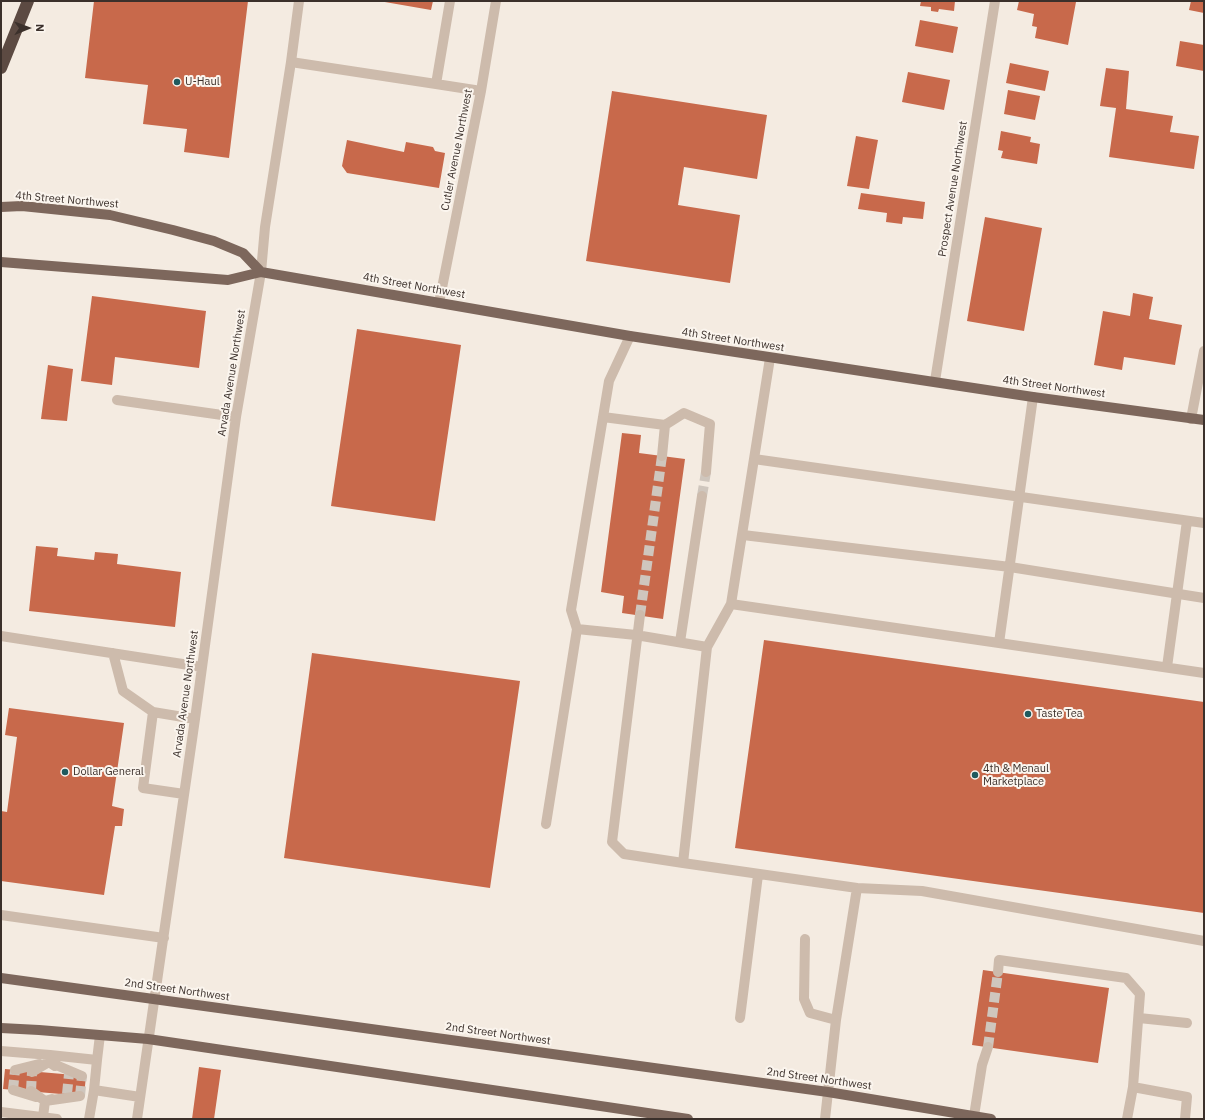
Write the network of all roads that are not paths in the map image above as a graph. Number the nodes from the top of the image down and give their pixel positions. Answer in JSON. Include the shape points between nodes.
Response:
{"nodes":[{"id":1,"x":28,"y":1,"type":"edge"},
{"id":2,"x":299,"y":1,"type":"edge"},
{"id":3,"x":450,"y":1,"type":"edge"},
{"id":4,"x":496,"y":1,"type":"edge"},
{"id":5,"x":995,"y":1,"type":"edge"},
{"id":6,"x":291,"y":62,"type":"junction"},
{"id":7,"x":1,"y":68,"type":"edge"},
{"id":8,"x":436,"y":84,"type":"junction"},
{"id":9,"x":481,"y":91,"type":"junction"},
{"id":10,"x":1,"y":207,"type":"edge"},
{"id":11,"x":1,"y":262,"type":"edge"},
{"id":12,"x":261,"y":272,"type":"junction"},
{"id":13,"x":440,"y":303,"type":"junction"},
{"id":14,"x":630,"y":336,"type":"junction"},
{"id":15,"x":1204,"y":351,"type":"edge"},
{"id":16,"x":770,"y":358,"type":"junction"},
{"id":17,"x":935,"y":381,"type":"junction"},
{"id":18,"x":1033,"y":397,"type":"junction"},
{"id":19,"x":117,"y":400,"type":"dead end"},
{"id":20,"x":236,"y":417,"type":"junction"},
{"id":21,"x":603,"y":417,"type":"junction"},
{"id":22,"x":1192,"y":419,"type":"junction"},
{"id":23,"x":1204,"y":420,"type":"edge"},
{"id":24,"x":665,"y":425,"type":"junction"},
{"id":25,"x":662,"y":456,"type":"tunnel mouth"},
{"id":26,"x":754,"y":459,"type":"junction"},
{"id":27,"x":706,"y":472,"type":"tunnel mouth"},
{"id":28,"x":702,"y":496,"type":"tunnel mouth"},
{"id":29,"x":1019,"y":497,"type":"junction"},
{"id":30,"x":1187,"y":521,"type":"junction"},
{"id":31,"x":1204,"y":523,"type":"edge"},
{"id":32,"x":742,"y":535,"type":"junction"},
{"id":33,"x":1010,"y":567,"type":"junction"},
{"id":34,"x":1177,"y":594,"type":"junction"},
{"id":35,"x":1204,"y":598,"type":"edge"},
{"id":36,"x":730,"y":604,"type":"junction"},
{"id":37,"x":640,"y":615,"type":"tunnel mouth"},
{"id":38,"x":577,"y":628,"type":"junction"},
{"id":39,"x":636,"y":635,"type":"junction"},
{"id":40,"x":1,"y":636,"type":"edge"},
{"id":41,"x":680,"y":642,"type":"junction"},
{"id":42,"x":999,"y":644,"type":"junction"},
{"id":43,"x":707,"y":647,"type":"junction"},
{"id":44,"x":113,"y":653,"type":"junction"},
{"id":45,"x":202,"y":667,"type":"junction"},
{"id":46,"x":1167,"y":667,"type":"junction"},
{"id":47,"x":1204,"y":673,"type":"edge"},
{"id":48,"x":153,"y":712,"type":"junction"},
{"id":49,"x":195,"y":719,"type":"junction"},
{"id":50,"x":184,"y":794,"type":"junction"},
{"id":51,"x":546,"y":824,"type":"dead end"},
{"id":52,"x":683,"y":863,"type":"junction"},
{"id":53,"x":758,"y":875,"type":"junction"},
{"id":54,"x":856,"y":888,"type":"junction"},
{"id":55,"x":1,"y":915,"type":"edge"},
{"id":56,"x":164,"y":938,"type":"junction"},
{"id":57,"x":805,"y":939,"type":"dead end"},
{"id":58,"x":1204,"y":941,"type":"edge"},
{"id":59,"x":998,"y":972,"type":"tunnel mouth"},
{"id":60,"x":1,"y":978,"type":"edge"},
{"id":61,"x":155,"y":999,"type":"junction"},
{"id":62,"x":740,"y":1018,"type":"dead end"},
{"id":63,"x":1139,"y":1018,"type":"junction"},
{"id":64,"x":836,"y":1020,"type":"junction"},
{"id":65,"x":1187,"y":1024,"type":"dead end"},
{"id":66,"x":1,"y":1028,"type":"edge"},
{"id":67,"x":100,"y":1035,"type":"junction"},
{"id":68,"x":148,"y":1039,"type":"junction"},
{"id":69,"x":988,"y":1047,"type":"tunnel mouth"},
{"id":70,"x":1,"y":1051,"type":"edge"},
{"id":71,"x":50,"y":1058,"type":"junction"},
{"id":72,"x":97,"y":1060,"type":"junction"},
{"id":73,"x":15,"y":1070,"type":"dead end"},
{"id":74,"x":32,"y":1072,"type":"dead end"},
{"id":75,"x":69,"y":1074,"type":"dead end"},
{"id":76,"x":82,"y":1076,"type":"dead end"},
{"id":77,"x":1133,"y":1087,"type":"junction"},
{"id":78,"x":13,"y":1090,"type":"dead end"},
{"id":79,"x":94,"y":1090,"type":"junction"},
{"id":80,"x":31,"y":1091,"type":"dead end"},
{"id":81,"x":828,"y":1092,"type":"junction"},
{"id":82,"x":67,"y":1094,"type":"dead end"},
{"id":83,"x":80,"y":1096,"type":"dead end"},
{"id":84,"x":140,"y":1097,"type":"junction"},
{"id":85,"x":45,"y":1101,"type":"junction"},
{"id":86,"x":1,"y":1112,"type":"edge"},
{"id":87,"x":974,"y":1116,"type":"junction"},
{"id":88,"x":43,"y":1117,"type":"junction"},
{"id":89,"x":57,"y":1119,"type":"edge"},
{"id":90,"x":89,"y":1119,"type":"edge"},
{"id":91,"x":136,"y":1119,"type":"edge"},
{"id":92,"x":688,"y":1119,"type":"edge"},
{"id":93,"x":825,"y":1119,"type":"edge"},
{"id":94,"x":991,"y":1119,"type":"edge"},
{"id":95,"x":1127,"y":1119,"type":"edge"},
{"id":96,"x":1185,"y":1119,"type":"edge"}],
"edges":[{"from":1,"to":7,"type":"highway"},
{"from":2,"to":6,"type":"street","name":"Arvada Avenue Northwest"},
{"from":3,"to":8,"type":"street"},
{"from":4,"to":9,"type":"street","name":"Cutler Avenue Northwest"},
{"from":5,"to":17,"type":"street","name":"Prospect Avenue Northwest"},
{"from":6,"to":8,"type":"street"},
{"from":6,"to":12,"type":"street","name":"Arvada Avenue Northwest"},
{"from":8,"to":9,"type":"street"},
{"from":9,"to":13,"type":"street","name":"Cutler Avenue Northwest"},
{"from":10,"to":12,"type":"main road","name":"4th Street Northwest","via":[[22,206],[110,215],[173,230],[214,241],[243,253]]},
{"from":11,"to":12,"type":"main road","name":"4th Street Northwest","via":[[228,280]]},
{"from":12,"to":13,"type":"main road","name":"4th Street Northwest"},
{"from":12,"to":20,"type":"street","name":"Arvada Avenue Northwest"},
{"from":13,"to":14,"type":"main road","name":"4th Street Northwest"},
{"from":14,"to":16,"type":"main road","name":"4th Street Northwest"},
{"from":14,"to":21,"type":"street","via":[[609,381]]},
{"from":15,"to":22,"type":"street"},
{"from":16,"to":17,"type":"main road","name":"4th Street Northwest"},
{"from":16,"to":26,"type":"street"},
{"from":17,"to":18,"type":"main road","name":"4th Street Northwest"},
{"from":18,"to":22,"type":"main road","name":"4th Street Northwest"},
{"from":18,"to":29,"type":"street"},
{"from":19,"to":20,"type":"street"},
{"from":20,"to":45,"type":"street","name":"Arvada Avenue Northwest"},
{"from":21,"to":24,"type":"street"},
{"from":21,"to":38,"type":"street","via":[[571,610]]},
{"from":22,"to":23,"type":"main road","name":"4th Street Northwest"},
{"from":24,"to":25,"type":"street"},
{"from":24,"to":27,"type":"street","via":[[684,413],[710,424]]},
{"from":26,"to":29,"type":"street"},
{"from":26,"to":32,"type":"street"},
{"from":28,"to":41,"type":"street"},
{"from":29,"to":30,"type":"street"},
{"from":29,"to":33,"type":"street"},
{"from":30,"to":31,"type":"street"},
{"from":30,"to":34,"type":"street"},
{"from":32,"to":33,"type":"street"},
{"from":32,"to":36,"type":"street"},
{"from":33,"to":34,"type":"street"},
{"from":33,"to":42,"type":"street"},
{"from":34,"to":35,"type":"street"},
{"from":34,"to":46,"type":"street"},
{"from":36,"to":42,"type":"street"},
{"from":36,"to":43,"type":"street"},
{"from":37,"to":39,"type":"street"},
{"from":38,"to":39,"type":"street"},
{"from":38,"to":51,"type":"street"},
{"from":39,"to":41,"type":"street"},
{"from":39,"to":52,"type":"street","via":[[612,842],[624,854]]},
{"from":40,"to":44,"type":"street"},
{"from":41,"to":43,"type":"street"},
{"from":42,"to":46,"type":"street"},
{"from":43,"to":52,"type":"street"},
{"from":44,"to":45,"type":"street"},
{"from":44,"to":48,"type":"street","via":[[123,691]]},
{"from":45,"to":49,"type":"street","name":"Arvada Avenue Northwest"},
{"from":46,"to":47,"type":"street"},
{"from":48,"to":49,"type":"street"},
{"from":48,"to":50,"type":"street","via":[[142,788]]},
{"from":49,"to":50,"type":"street","name":"Arvada Avenue Northwest"},
{"from":50,"to":56,"type":"street","name":"Arvada Avenue Northwest"},
{"from":52,"to":53,"type":"street"},
{"from":53,"to":54,"type":"street"},
{"from":53,"to":62,"type":"street"},
{"from":54,"to":58,"type":"street","via":[[922,892]]},
{"from":54,"to":64,"type":"street"},
{"from":55,"to":56,"type":"street"},
{"from":56,"to":61,"type":"street","name":"Arvada Avenue Northwest"},
{"from":57,"to":64,"type":"street","via":[[804,999],[810,1013]]},
{"from":59,"to":63,"type":"street","via":[[999,960],[1126,978],[1140,994]]},
{"from":60,"to":61,"type":"main road","name":"2nd Street Northwest"},
{"from":61,"to":68,"type":"street","name":"Arvada Avenue Northwest"},
{"from":61,"to":81,"type":"main road","name":"2nd Street Northwest"},
{"from":63,"to":65,"type":"street"},
{"from":63,"to":77,"type":"street"},
{"from":64,"to":81,"type":"street"},
{"from":66,"to":67,"type":"main road"},
{"from":67,"to":68,"type":"main road"},
{"from":67,"to":72,"type":"street"},
{"from":68,"to":84,"type":"street","name":"Arvada Avenue Northwest"},
{"from":68,"to":92,"type":"main road"},
{"from":69,"to":87,"type":"street","via":[[982,1065]]},
{"from":70,"to":71,"type":"street"},
{"from":71,"to":72,"type":"street"},
{"from":71,"to":73,"type":"street"},
{"from":71,"to":74,"type":"street"},
{"from":71,"to":75,"type":"street"},
{"from":71,"to":76,"type":"street"},
{"from":72,"to":79,"type":"street"},
{"from":77,"to":95,"type":"street"},
{"from":77,"to":96,"type":"street","via":[[1187,1097]]},
{"from":78,"to":85,"type":"street"},
{"from":79,"to":84,"type":"street"},
{"from":79,"to":90,"type":"street"},
{"from":80,"to":85,"type":"street"},
{"from":81,"to":87,"type":"main road","name":"2nd Street Northwest"},
{"from":81,"to":93,"type":"street"},
{"from":82,"to":85,"type":"street"},
{"from":83,"to":85,"type":"street"},
{"from":84,"to":91,"type":"street","name":"Arvada Avenue Northwest"},
{"from":85,"to":88,"type":"street"},
{"from":86,"to":88,"type":"street"},
{"from":87,"to":94,"type":"main road","name":"2nd Street Northwest"},
{"from":88,"to":89,"type":"street"}]}
